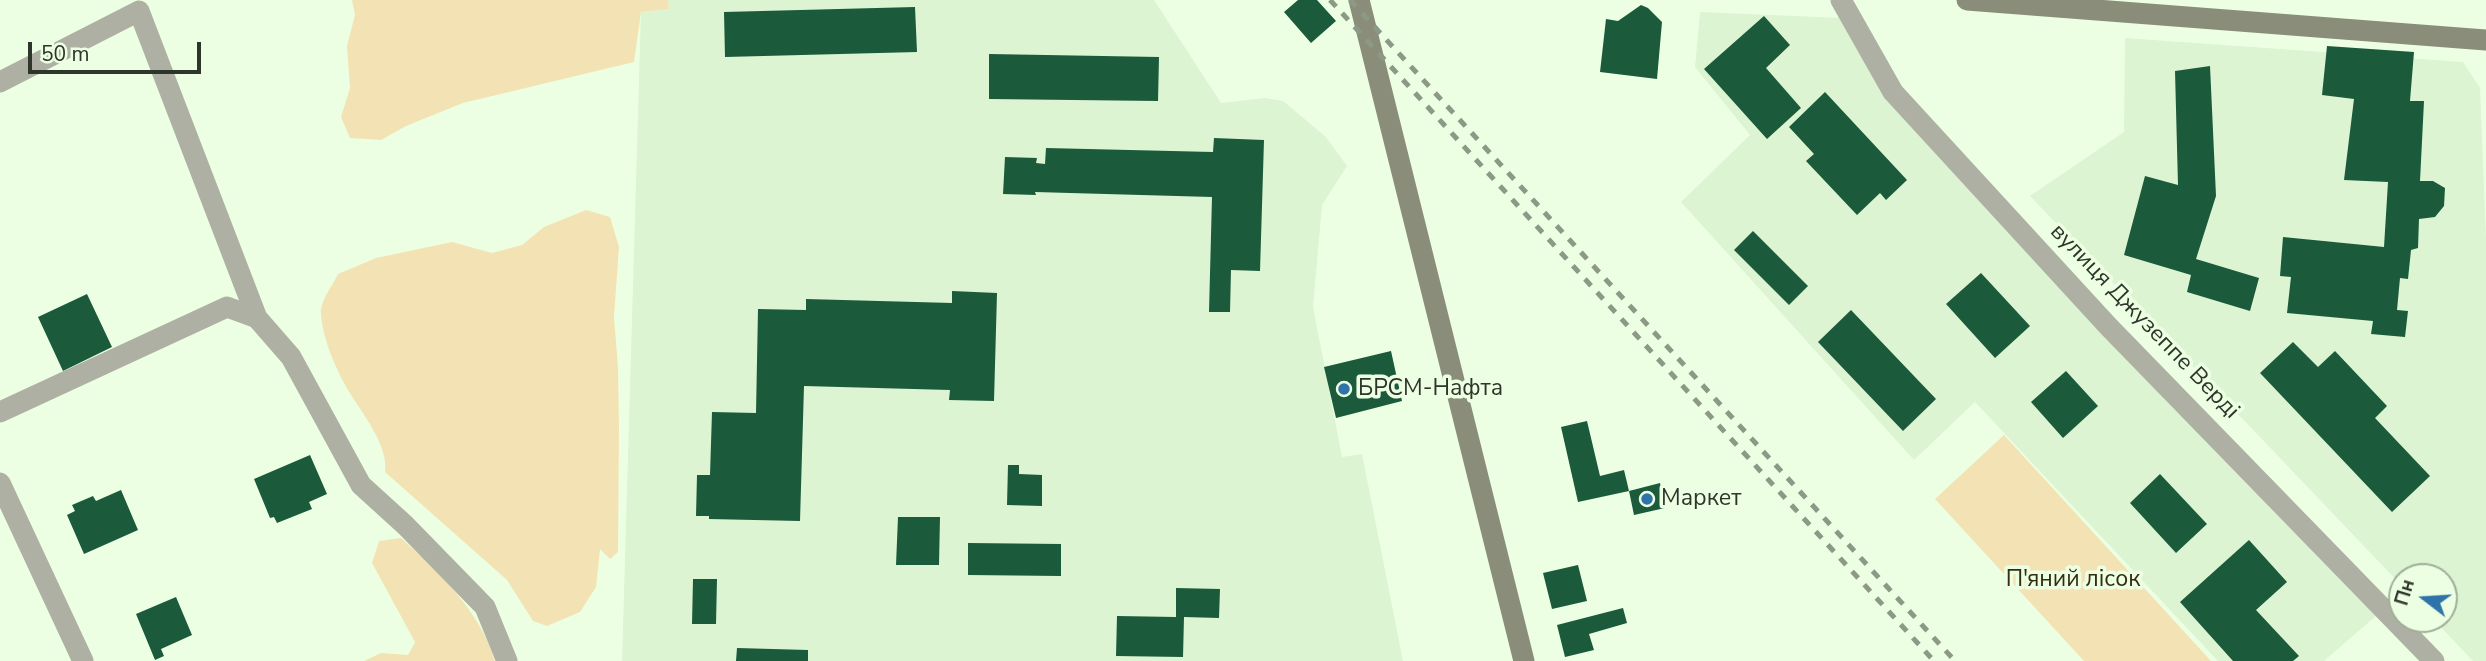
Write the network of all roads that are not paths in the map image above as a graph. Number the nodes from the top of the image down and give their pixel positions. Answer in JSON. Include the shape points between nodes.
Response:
{"nodes":[{"id":1,"x":1359,"y":0,"type":"edge"},
{"id":2,"x":1841,"y":0,"type":"edge"},
{"id":3,"x":1967,"y":0,"type":"edge"},
{"id":4,"x":2486,"y":40,"type":"edge"},
{"id":5,"x":0,"y":82,"type":"edge"},
{"id":6,"x":257,"y":318,"type":"junction"},
{"id":7,"x":0,"y":412,"type":"edge"},
{"id":8,"x":0,"y":483,"type":"edge"},
{"id":9,"x":83,"y":661,"type":"edge"},
{"id":10,"x":507,"y":661,"type":"edge"},
{"id":11,"x":1524,"y":661,"type":"edge"},
{"id":12,"x":2434,"y":661,"type":"edge"}],
"edges":[{"from":1,"to":11,"type":"main road"},
{"from":2,"to":12,"type":"street","name":"вулиця Джузеппе Верді","via":[[1893,93],[2108,326]]},
{"from":3,"to":4,"type":"main road"},
{"from":5,"to":6,"type":"street","via":[[139,11]]},
{"from":6,"to":7,"type":"street","via":[[227,307]]},
{"from":6,"to":10,"type":"street","via":[[291,357],[361,485],[485,607]]},
{"from":8,"to":9,"type":"street"}]}
